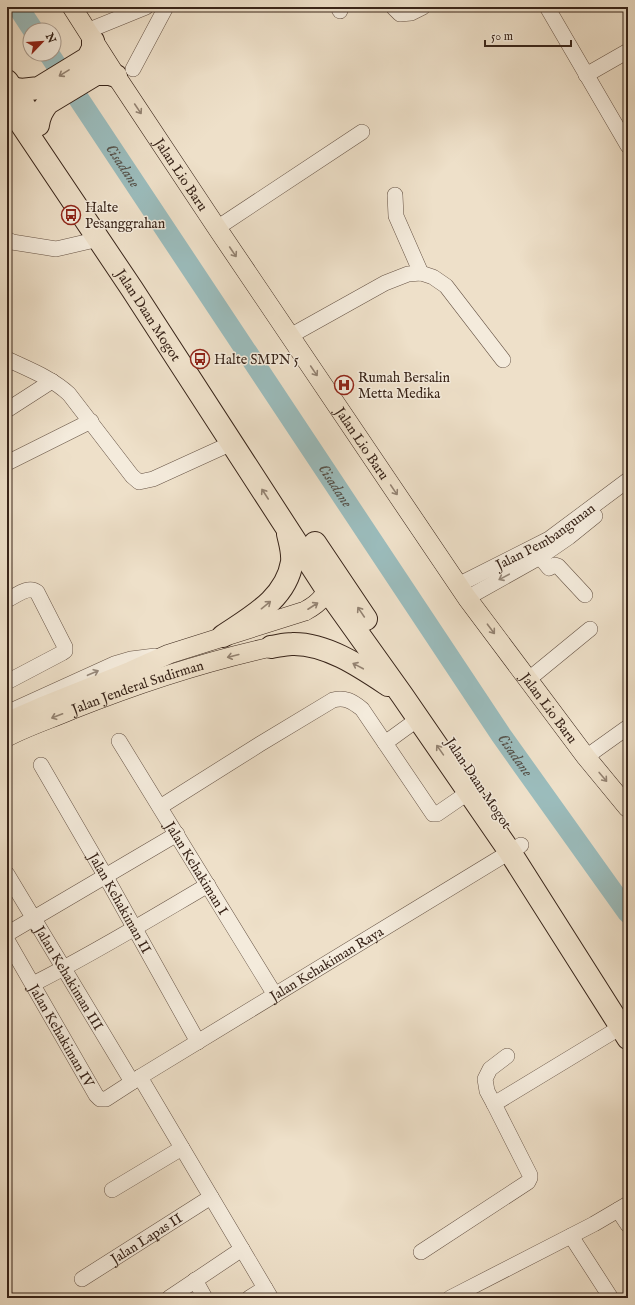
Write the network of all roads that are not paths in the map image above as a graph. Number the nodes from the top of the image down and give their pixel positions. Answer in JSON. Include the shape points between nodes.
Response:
{"nodes":[{"id":1,"x":72,"y":7,"type":"edge"},
{"id":2,"x":146,"y":7,"type":"edge"},
{"id":3,"x":166,"y":7,"type":"edge"},
{"id":4,"x":393,"y":7,"type":"edge"},
{"id":5,"x":423,"y":7,"type":"edge"},
{"id":6,"x":547,"y":7,"type":"edge"},
{"id":7,"x":628,"y":51,"type":"edge"},
{"id":8,"x":102,"y":58,"type":"junction"},
{"id":9,"x":586,"y":75,"type":"junction"},
{"id":10,"x":9,"y":91,"type":"edge"},
{"id":11,"x":44,"y":96,"type":"junction"},
{"id":12,"x":38,"y":125,"type":"junction"},
{"id":13,"x":362,"y":132,"type":"dead end"},
{"id":14,"x":628,"y":146,"type":"edge"},
{"id":15,"x":395,"y":195,"type":"dead end"},
{"id":16,"x":217,"y":228,"type":"junction"},
{"id":17,"x":7,"y":239,"type":"edge"},
{"id":18,"x":99,"y":239,"type":"junction"},
{"id":19,"x":421,"y":273,"type":"junction"},
{"id":20,"x":290,"y":336,"type":"junction"},
{"id":21,"x":502,"y":360,"type":"dead end"},
{"id":22,"x":10,"y":364,"type":"edge"},
{"id":23,"x":52,"y":381,"type":"junction"},
{"id":24,"x":7,"y":410,"type":"edge"},
{"id":25,"x":91,"y":420,"type":"junction"},
{"id":26,"x":231,"y":432,"type":"junction"},
{"id":27,"x":7,"y":463,"type":"edge"},
{"id":28,"x":628,"y":480,"type":"edge"},
{"id":29,"x":628,"y":491,"type":"edge"},
{"id":30,"x":286,"y":526,"type":"junction"},
{"id":31,"x":324,"y":557,"type":"junction"},
{"id":32,"x":540,"y":557,"type":"junction"},
{"id":33,"x":327,"y":590,"type":"junction"},
{"id":34,"x":463,"y":592,"type":"junction"},
{"id":35,"x":585,"y":595,"type":"dead end"},
{"id":36,"x":7,"y":600,"type":"edge"},
{"id":37,"x":590,"y":629,"type":"dead end"},
{"id":38,"x":223,"y":636,"type":"junction"},
{"id":39,"x":271,"y":647,"type":"joint"},
{"id":40,"x":169,"y":654,"type":"junction"},
{"id":41,"x":529,"y":680,"type":"junction"},
{"id":42,"x":7,"y":682,"type":"edge"},
{"id":43,"x":402,"y":695,"type":"junction"},
{"id":44,"x":7,"y":712,"type":"edge"},
{"id":45,"x":418,"y":719,"type":"junction"},
{"id":46,"x":7,"y":722,"type":"edge"},
{"id":47,"x":628,"y":727,"type":"edge"},
{"id":48,"x":7,"y":737,"type":"edge"},
{"id":49,"x":119,"y":741,"type":"dead end"},
{"id":50,"x":385,"y":743,"type":"junction"},
{"id":51,"x":586,"y":757,"type":"junction"},
{"id":52,"x":41,"y":765,"type":"dead end"},
{"id":53,"x":470,"y":792,"type":"junction"},
{"id":54,"x":160,"y":807,"type":"junction"},
{"id":55,"x":628,"y":808,"type":"edge"},
{"id":56,"x":177,"y":834,"type":"junction"},
{"id":57,"x":515,"y":848,"type":"junction"},
{"id":58,"x":7,"y":874,"type":"edge"},
{"id":59,"x":106,"y":877,"type":"junction"},
{"id":60,"x":208,"y":885,"type":"junction"},
{"id":61,"x":34,"y":919,"type":"junction"},
{"id":62,"x":134,"y":929,"type":"junction"},
{"id":63,"x":7,"y":934,"type":"edge"},
{"id":64,"x":7,"y":940,"type":"edge"},
{"id":65,"x":64,"y":968,"type":"junction"},
{"id":66,"x":33,"y":984,"type":"junction"},
{"id":67,"x":275,"y":995,"type":"junction"},
{"id":68,"x":626,"y":1026,"type":"edge"},
{"id":69,"x":198,"y":1042,"type":"junction"},
{"id":70,"x":506,"y":1056,"type":"dead end"},
{"id":71,"x":136,"y":1080,"type":"junction"},
{"id":72,"x":494,"y":1104,"type":"junction"},
{"id":73,"x":182,"y":1148,"type":"junction"},
{"id":74,"x":112,"y":1190,"type":"dead end"},
{"id":75,"x":211,"y":1198,"type":"junction"},
{"id":76,"x":623,"y":1207,"type":"edge"},
{"id":77,"x":628,"y":1225,"type":"edge"},
{"id":78,"x":571,"y":1236,"type":"junction"},
{"id":79,"x":242,"y":1249,"type":"junction"},
{"id":80,"x":421,"y":1252,"type":"dead end"},
{"id":81,"x":82,"y":1279,"type":"dead end"},
{"id":82,"x":195,"y":1280,"type":"junction"},
{"id":83,"x":268,"y":1293,"type":"edge"},
{"id":84,"x":609,"y":1297,"type":"edge"},
{"id":85,"x":169,"y":1298,"type":"edge"},
{"id":86,"x":205,"y":1298,"type":"edge"},
{"id":87,"x":249,"y":1298,"type":"edge"},
{"id":88,"x":450,"y":1298,"type":"edge"}],
"edges":[{"from":1,"to":8,"type":"main road","name":"Jalan Lio Baru"},
{"from":2,"to":8,"type":"street"},
{"from":3,"to":8,"type":"street"},
{"from":4,"to":5,"type":"street","via":[[400,14],[411,13]]},
{"from":6,"to":9,"type":"street"},
{"from":7,"to":9,"type":"street"},
{"from":8,"to":11,"type":"highway"},
{"from":8,"to":16,"type":"main road","name":"Jalan Lio Baru","one_way":true},
{"from":9,"to":14,"type":"street"},
{"from":10,"to":11,"type":"highway","via":[[26,90]]},
{"from":10,"to":12,"type":"highway","name":"Jalan Daan Mogot"},
{"from":10,"to":18,"type":"highway","name":"Jalan Daan Mogot"},
{"from":11,"to":12,"type":"highway"},
{"from":12,"to":26,"type":"highway","name":"Jalan Daan Mogot","via":[[120,247]]},
{"from":13,"to":16,"type":"street"},
{"from":15,"to":19,"type":"street","via":[[396,216]]},
{"from":16,"to":20,"type":"main road","name":"Jalan Lio Baru","one_way":true},
{"from":17,"to":18,"type":"street","via":[[56,249]]},
{"from":18,"to":26,"type":"highway","name":"Jalan Daan Mogot"},
{"from":19,"to":20,"type":"street","via":[[408,274],[385,283]]},
{"from":19,"to":21,"type":"street","via":[[446,286]]},
{"from":20,"to":34,"type":"main road","name":"Jalan Lio Baru","one_way":true},
{"from":22,"to":23,"type":"street"},
{"from":23,"to":24,"type":"street"},
{"from":23,"to":25,"type":"street","via":[[61,386]]},
{"from":25,"to":26,"type":"street","via":[[139,482],[145,482]]},
{"from":25,"to":27,"type":"street"},
{"from":30,"to":26,"type":"highway","name":"Jalan Daan Mogot","one_way":true},
{"from":26,"to":31,"type":"highway","name":"Jalan Daan Mogot"},
{"from":28,"to":34,"type":"street","name":"Jalan Pembangunan","via":[[549,539]]},
{"from":29,"to":32,"type":"street","name":"Jalan Pembangunan"},
{"from":30,"to":33,"type":"highway","name":"Jalan Daan Mogot"},
{"from":38,"to":30,"type":"highway","one_way":true,"via":[[264,608],[284,586],[292,562]]},
{"from":31,"to":33,"type":"main road","name":"Jalan Daan Mogot","via":[[328,572]]},
{"from":57,"to":31,"type":"highway","name":"Jalan Daan Mogot","one_way":true,"via":[[432,712]]},
{"from":32,"to":34,"type":"street","name":"Jalan Pembangunan","one_way":true},
{"from":32,"to":35,"type":"street","via":[[549,568],[558,566]]},
{"from":38,"to":33,"type":"main road","name":"Jalan Jenderal Sudirman","one_way":true,"via":[[305,611],[321,601]]},
{"from":33,"to":43,"type":"highway","name":"Jalan Daan Mogot"},
{"from":34,"to":41,"type":"main road","name":"Jalan Lio Baru","one_way":true},
{"from":36,"to":42,"type":"street","via":[[29,589],[37,592],[65,647],[65,651]]},
{"from":37,"to":41,"type":"street"},
{"from":38,"to":40,"type":"main road","name":"Jalan Jenderal Sudirman"},
{"from":43,"to":39,"type":"highway","one_way":true,"via":[[362,667],[320,649],[292,644]]},
{"from":39,"to":48,"type":"main road","name":"Jalan Jenderal Sudirman","one_way":true,"via":[[222,659],[106,697]]},
{"from":44,"to":40,"type":"street","name":"Jalan Jenderal Sudirman","one_way":true,"via":[[114,664]]},
{"from":40,"to":46,"type":"main road","name":"Jalan Jenderal Sudirman"},
{"from":41,"to":51,"type":"main road","name":"Jalan Lio Baru"},
{"from":43,"to":45,"type":"highway","name":"Jalan Daan Mogot"},
{"from":45,"to":50,"type":"street"},
{"from":53,"to":45,"type":"highway","name":"Jalan Daan Mogot","one_way":true},
{"from":47,"to":51,"type":"street"},
{"from":49,"to":54,"type":"street","name":"Jalan Kehakiman I"},
{"from":50,"to":53,"type":"street","via":[[433,814],[437,814]]},
{"from":50,"to":54,"type":"street","via":[[362,709],[346,699],[333,700]]},
{"from":51,"to":55,"type":"main road","name":"Jalan Lio Baru","one_way":true},
{"from":52,"to":59,"type":"street","name":"Jalan Kehakiman II"},
{"from":53,"to":57,"type":"highway","name":"Jalan Daan Mogot"},
{"from":54,"to":56,"type":"street","name":"Jalan Kehakiman I"},
{"from":56,"to":59,"type":"street"},
{"from":56,"to":60,"type":"street","name":"Jalan Kehakiman I"},
{"from":57,"to":67,"type":"street","name":"Jalan Kehakiman Raya"},
{"from":57,"to":68,"type":"highway","name":"Jalan Daan Mogot"},
{"from":58,"to":61,"type":"street","name":"Jalan Kehakiman III"},
{"from":59,"to":61,"type":"street"},
{"from":59,"to":62,"type":"street","name":"Jalan Kehakiman II"},
{"from":60,"to":62,"type":"street"},
{"from":60,"to":67,"type":"street","name":"Jalan Kehakiman I"},
{"from":61,"to":63,"type":"street"},
{"from":61,"to":65,"type":"street","name":"Jalan Kehakiman III"},
{"from":62,"to":65,"type":"street"},
{"from":62,"to":69,"type":"street","name":"Jalan Kehakiman II"},
{"from":64,"to":66,"type":"street","name":"Jalan Kehakiman IV"},
{"from":65,"to":66,"type":"street"},
{"from":65,"to":71,"type":"street","name":"Jalan Kehakiman III"},
{"from":66,"to":71,"type":"street","name":"Jalan Kehakiman IV","via":[[100,1099],[106,1099]]},
{"from":67,"to":69,"type":"street","name":"Jalan Kehakiman Raya"},
{"from":68,"to":72,"type":"street"},
{"from":69,"to":71,"type":"street","name":"Jalan Kehakiman Raya"},
{"from":70,"to":72,"type":"street","via":[[490,1069],[485,1079],[487,1091]]},
{"from":71,"to":73,"type":"street","name":"Jalan Kehakiman III"},
{"from":72,"to":80,"type":"street","via":[[530,1178],[511,1194]]},
{"from":73,"to":74,"type":"street"},
{"from":73,"to":75,"type":"street","name":"Jalan Kehakiman III"},
{"from":75,"to":79,"type":"street","name":"Jalan Kehakiman III"},
{"from":75,"to":81,"type":"street","name":"Jalan Lapas II"},
{"from":76,"to":77,"type":"street"},
{"from":76,"to":78,"type":"street"},
{"from":78,"to":84,"type":"street"},
{"from":78,"to":88,"type":"street"},
{"from":79,"to":82,"type":"street"},
{"from":79,"to":83,"type":"street","name":"Jalan Kehakiman III"},
{"from":82,"to":85,"type":"street"},
{"from":82,"to":86,"type":"street"},
{"from":83,"to":87,"type":"street"}]}
